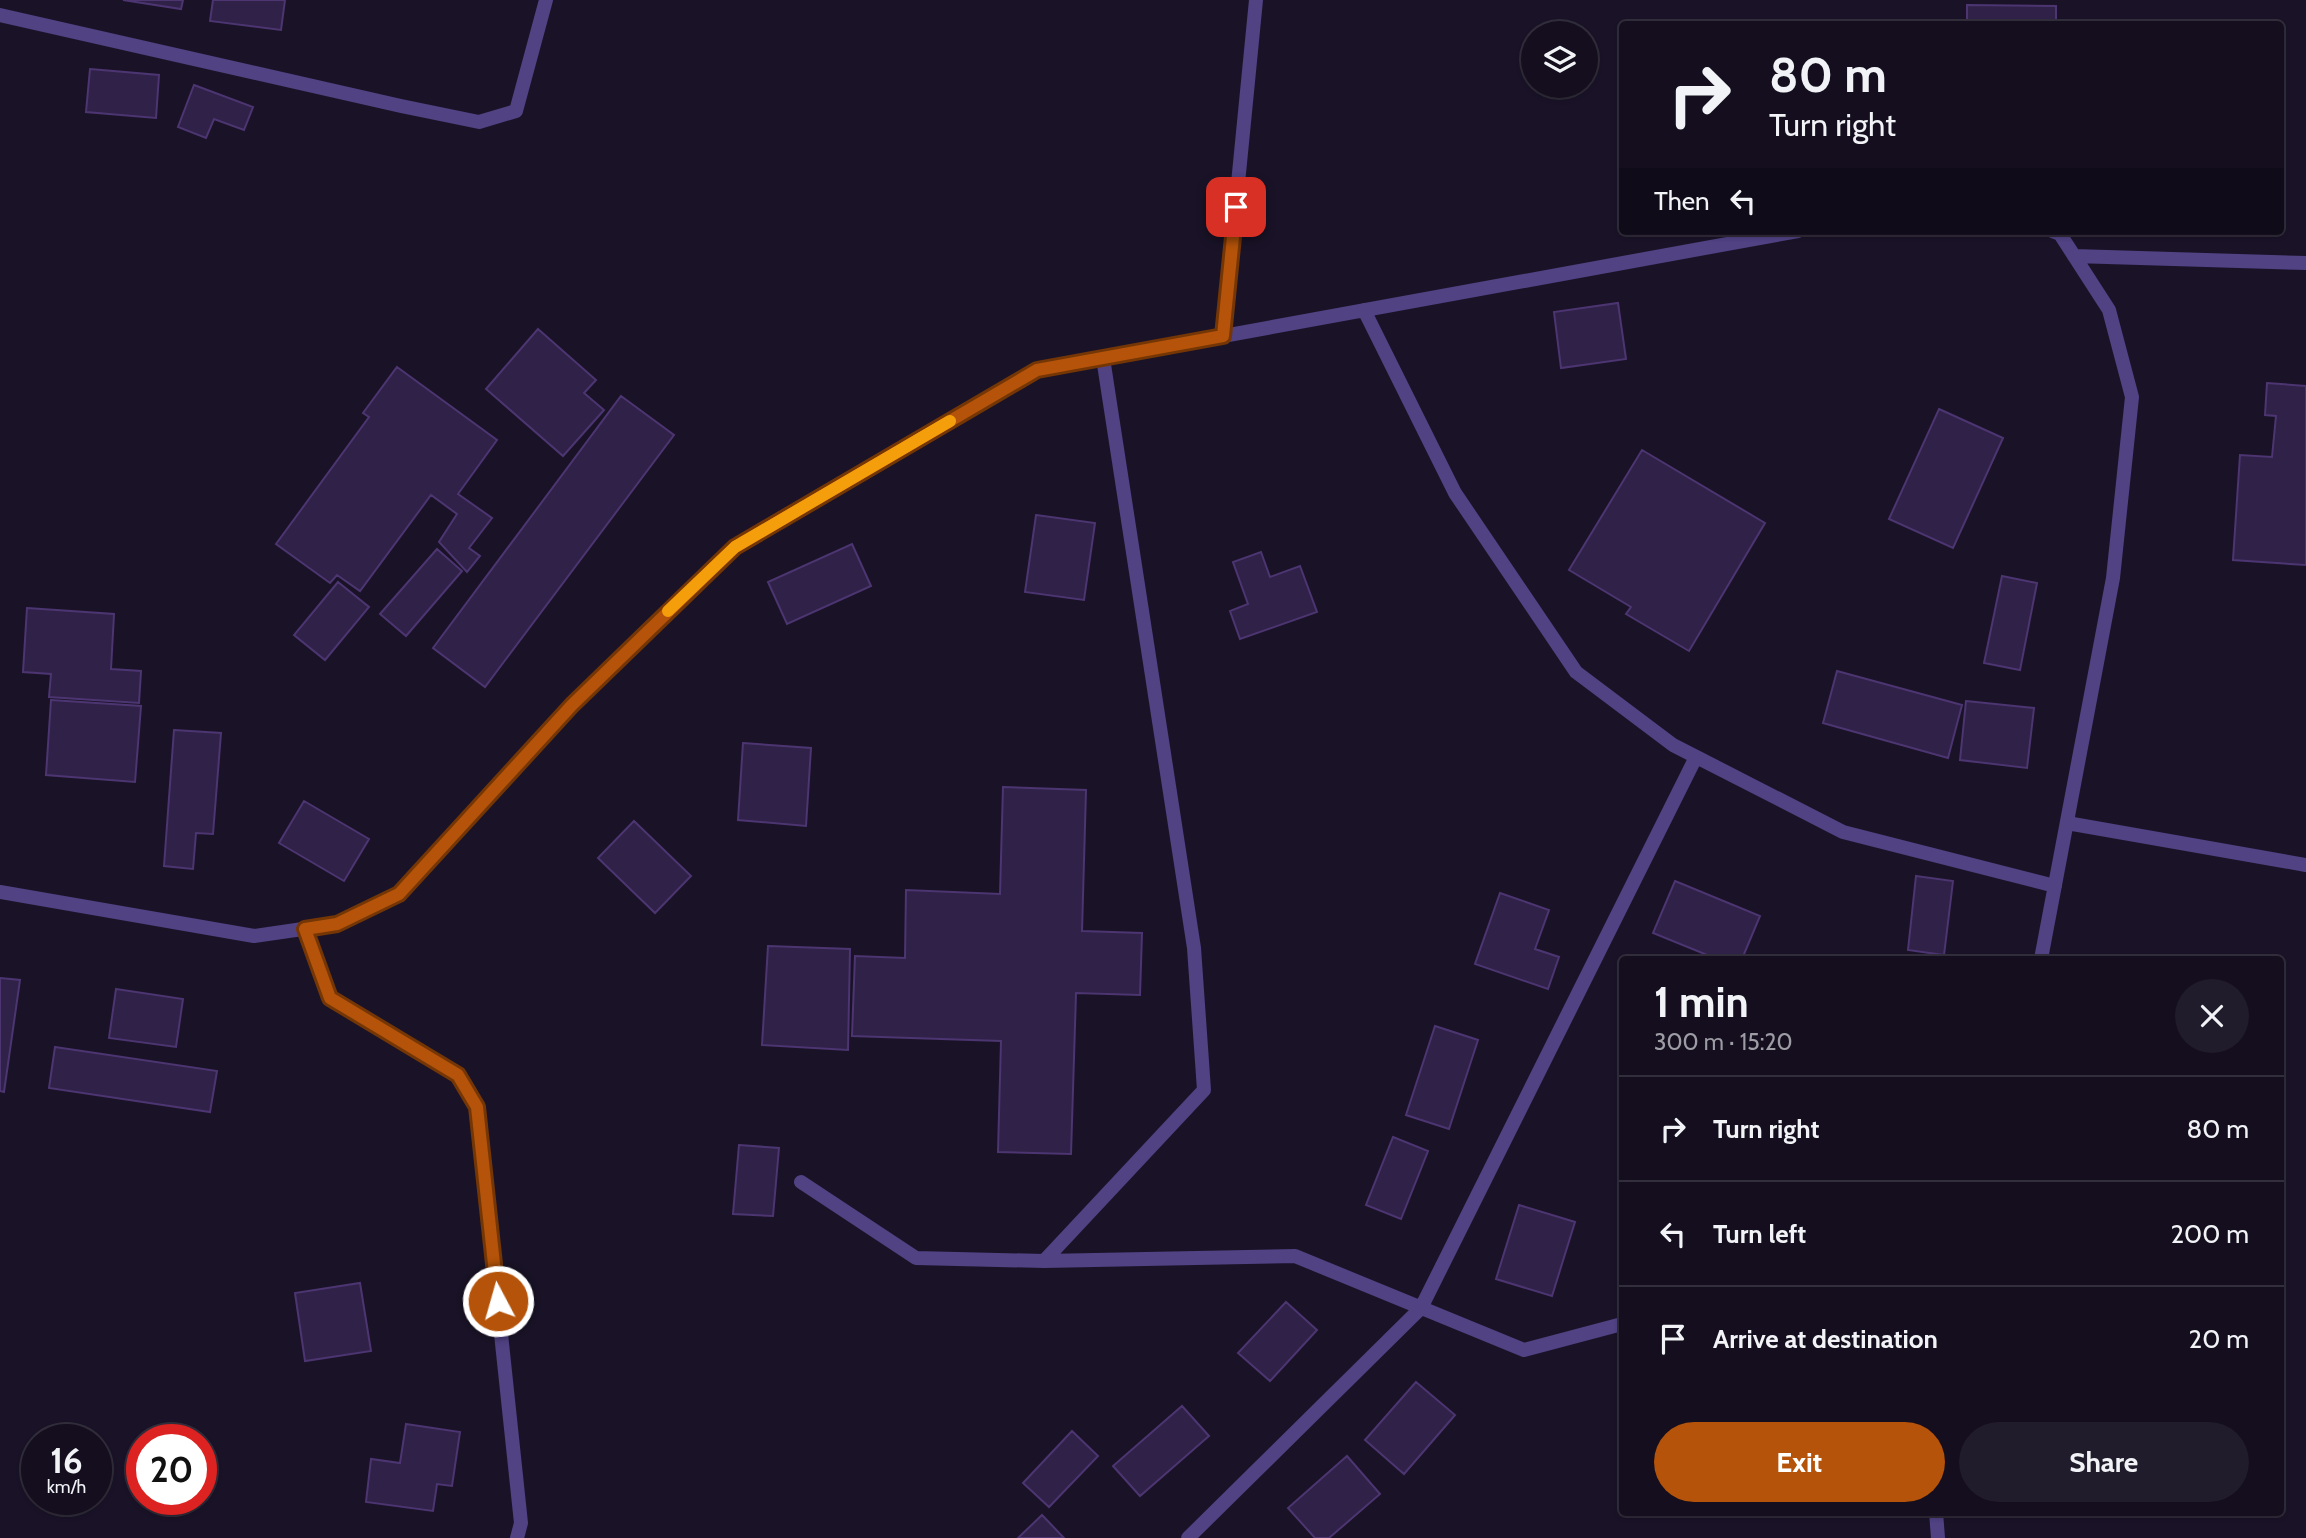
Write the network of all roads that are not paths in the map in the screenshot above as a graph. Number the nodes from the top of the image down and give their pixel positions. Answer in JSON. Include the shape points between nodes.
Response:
{"nodes":[{"id":1,"x":546,"y":0,"type":"edge"},
{"id":2,"x":1256,"y":0,"type":"edge"},
{"id":3,"x":0,"y":15,"type":"edge"},
{"id":4,"x":1776,"y":235,"type":"edge"},
{"id":5,"x":2061,"y":235,"type":"edge"},
{"id":6,"x":2074,"y":256,"type":"junction"},
{"id":7,"x":2306,"y":263,"type":"edge"},
{"id":8,"x":1364,"y":310,"type":"junction"},
{"id":9,"x":1223,"y":336,"type":"junction"},
{"id":10,"x":1103,"y":358,"type":"junction"},
{"id":11,"x":1696,"y":757,"type":"junction"},
{"id":12,"x":2067,"y":823,"type":"junction"},
{"id":13,"x":2306,"y":864,"type":"edge"},
{"id":14,"x":2055,"y":886,"type":"junction"},
{"id":15,"x":0,"y":892,"type":"edge"},
{"id":16,"x":305,"y":929,"type":"junction"},
{"id":17,"x":2042,"y":956,"type":"edge"},
{"id":18,"x":801,"y":1182,"type":"dead end"},
{"id":19,"x":1044,"y":1261,"type":"junction"},
{"id":20,"x":1421,"y":1308,"type":"junction"},
{"id":21,"x":1619,"y":1325,"type":"edge"},
{"id":22,"x":1936,"y":1516,"type":"edge"},
{"id":23,"x":517,"y":1538,"type":"edge"},
{"id":24,"x":1188,"y":1538,"type":"edge"},
{"id":25,"x":1938,"y":1538,"type":"edge"}],
"edges":[{"from":1,"to":3,"type":"lane","via":[[516,111],[479,122]]},
{"from":2,"to":9,"type":"lane"},
{"from":4,"to":8,"type":"lane"},
{"from":5,"to":6,"type":"lane"},
{"from":6,"to":7,"type":"lane"},
{"from":6,"to":12,"type":"lane","via":[[2109,310],[2132,397],[2113,578]]},
{"from":8,"to":9,"type":"lane"},
{"from":8,"to":11,"type":"lane","via":[[1455,493],[1576,672],[1673,745]]},
{"from":9,"to":10,"type":"lane"},
{"from":10,"to":16,"type":"lane","via":[[1037,370],[735,547],[572,705],[399,894],[337,924]]},
{"from":10,"to":19,"type":"lane","via":[[1194,948],[1204,1090]]},
{"from":11,"to":14,"type":"lane","via":[[1843,832]]},
{"from":11,"to":20,"type":"lane"},
{"from":12,"to":13,"type":"lane"},
{"from":12,"to":14,"type":"lane"},
{"from":14,"to":17,"type":"lane"},
{"from":15,"to":16,"type":"lane","via":[[254,936]]},
{"from":16,"to":23,"type":"lane","via":[[330,998],[458,1075],[477,1107],[521,1523]]},
{"from":18,"to":19,"type":"lane","via":[[916,1258]]},
{"from":19,"to":20,"type":"lane","via":[[1295,1256]]},
{"from":20,"to":21,"type":"lane","via":[[1524,1350]]},
{"from":20,"to":24,"type":"lane"},
{"from":22,"to":25,"type":"lane"}]}
